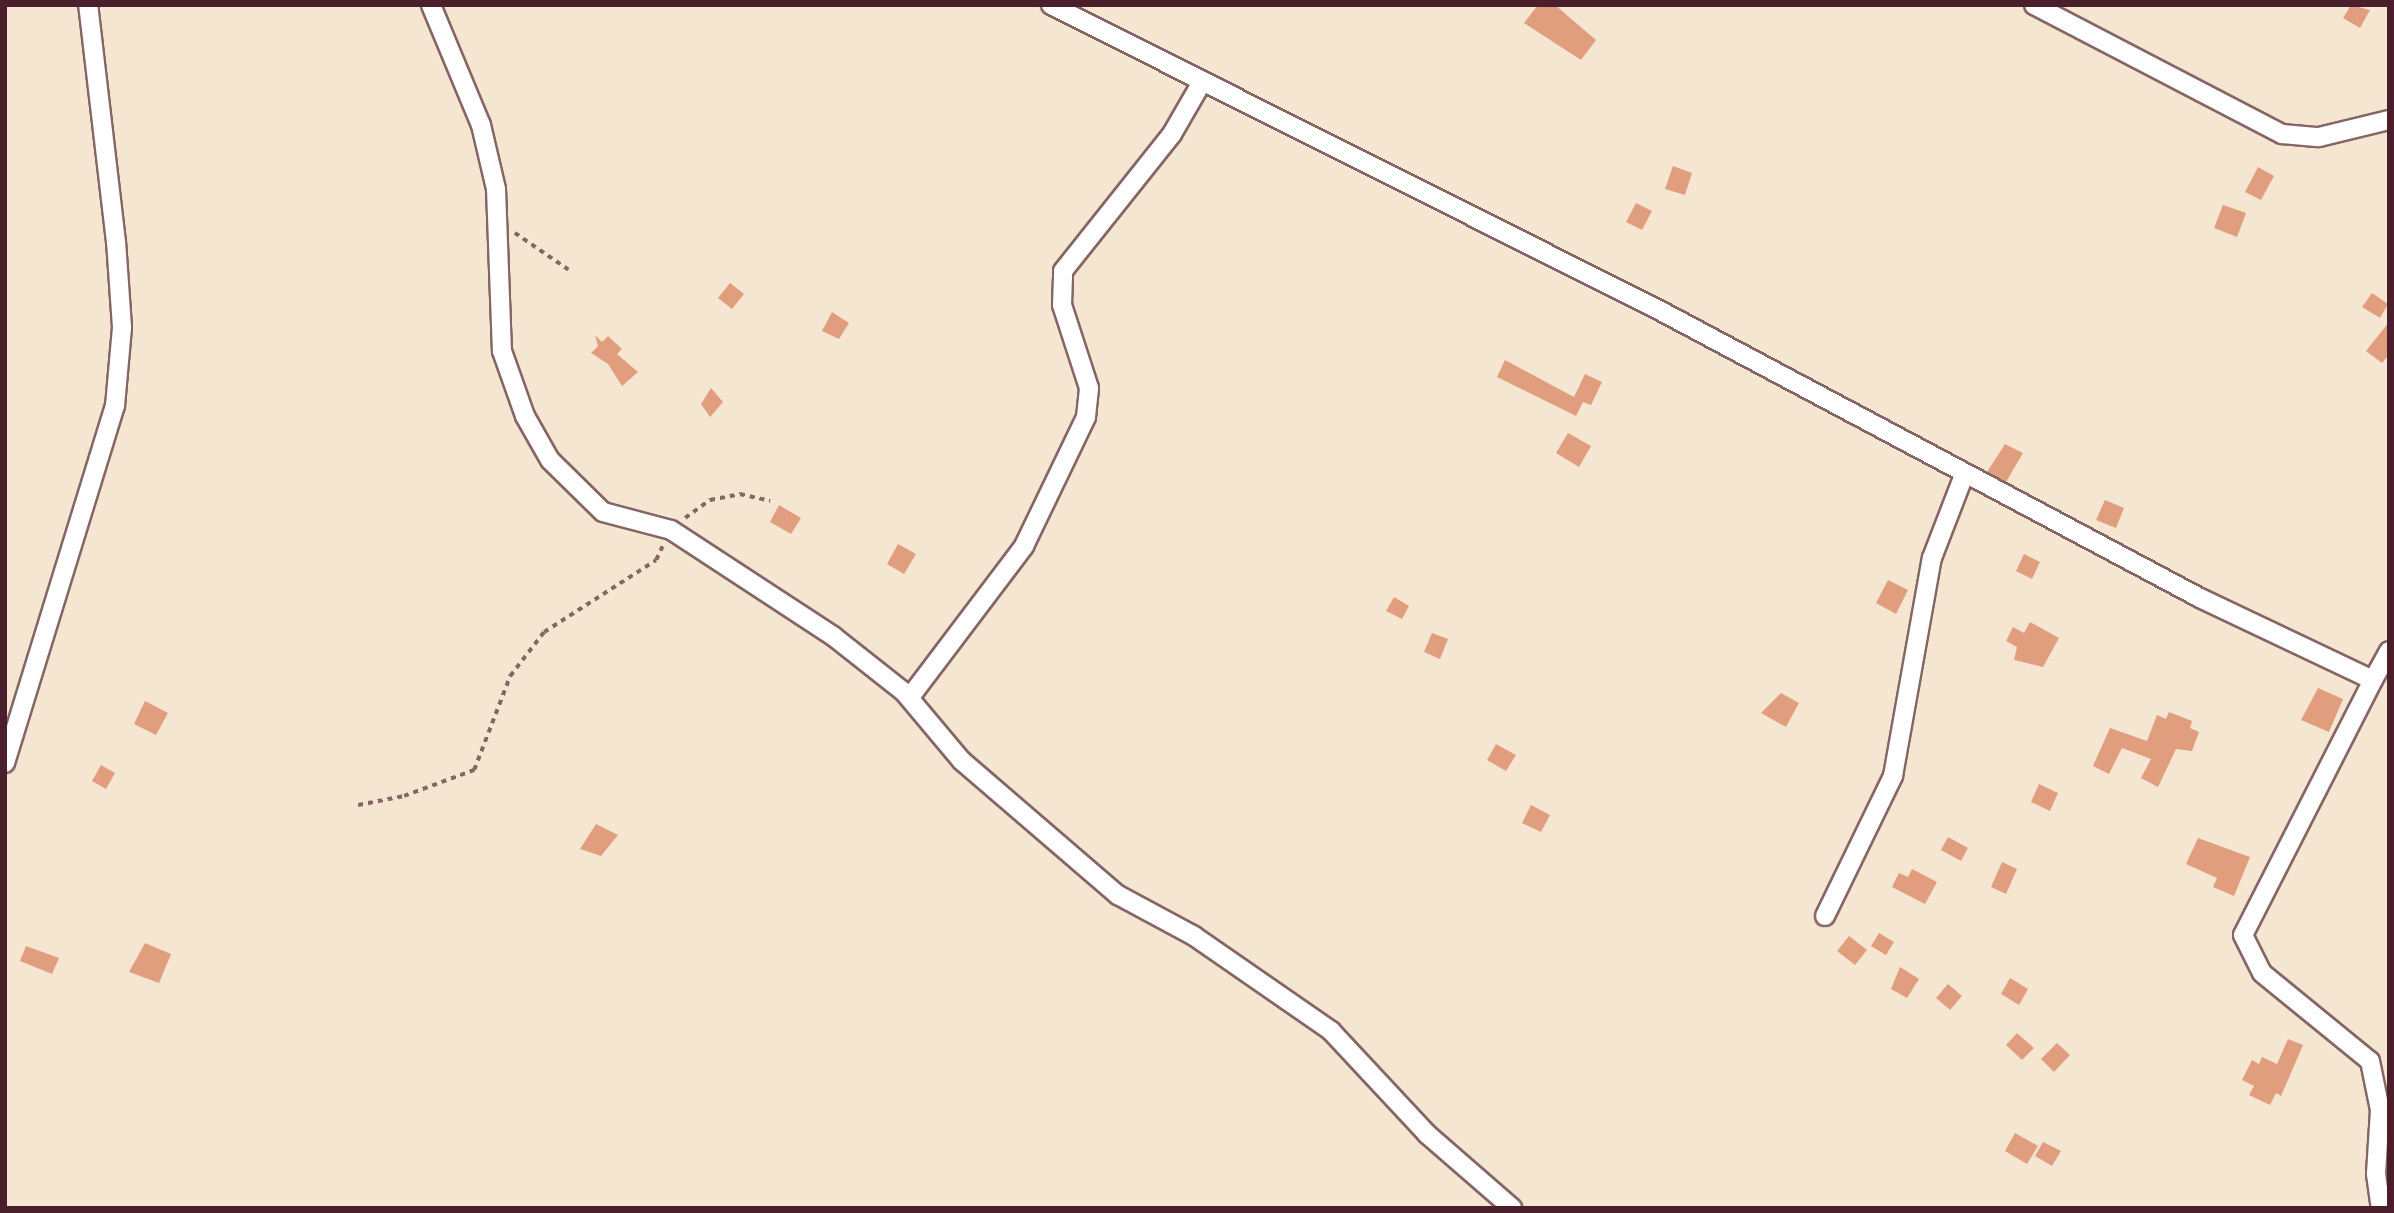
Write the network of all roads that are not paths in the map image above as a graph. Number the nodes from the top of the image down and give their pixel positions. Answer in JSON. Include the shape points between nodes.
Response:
{"nodes":[{"id":1,"x":88,"y":5,"type":"edge"},
{"id":2,"x":430,"y":5,"type":"edge"},
{"id":3,"x":1051,"y":5,"type":"edge"},
{"id":4,"x":2034,"y":5,"type":"edge"},
{"id":5,"x":1202,"y":82,"type":"junction"},
{"id":6,"x":2389,"y":120,"type":"edge"},
{"id":7,"x":1964,"y":475,"type":"junction"},
{"id":8,"x":2389,"y":651,"type":"edge"},
{"id":9,"x":2373,"y":680,"type":"junction"},
{"id":10,"x":910,"y":697,"type":"junction"},
{"id":11,"x":5,"y":763,"type":"edge"},
{"id":12,"x":1825,"y":916,"type":"dead end"},
{"id":13,"x":1512,"y":1208,"type":"edge"},
{"id":14,"x":2381,"y":1208,"type":"edge"}],
"edges":[{"from":1,"to":11,"type":"street","via":[[122,327],[115,406]]},
{"from":2,"to":10,"type":"street","via":[[481,125],[502,225],[499,331],[525,416],[550,460],[594,506],[671,530],[796,608]]},
{"from":3,"to":5,"type":"street"},
{"from":4,"to":6,"type":"street","via":[[2282,134],[2319,136]]},
{"from":5,"to":7,"type":"street","via":[[1657,309]]},
{"from":5,"to":10,"type":"street","via":[[1172,135],[1063,271],[1062,305],[1089,388],[1086,416],[1024,545]]},
{"from":7,"to":9,"type":"street"},
{"from":7,"to":12,"type":"street","via":[[1932,558],[1893,776]]},
{"from":8,"to":9,"type":"street"},
{"from":9,"to":14,"type":"street","via":[[2243,935],[2262,973],[2370,1061],[2381,1110],[2376,1174]]},
{"from":10,"to":13,"type":"street","via":[[962,761],[1118,895],[1194,936],[1331,1031],[1427,1134]]}]}
